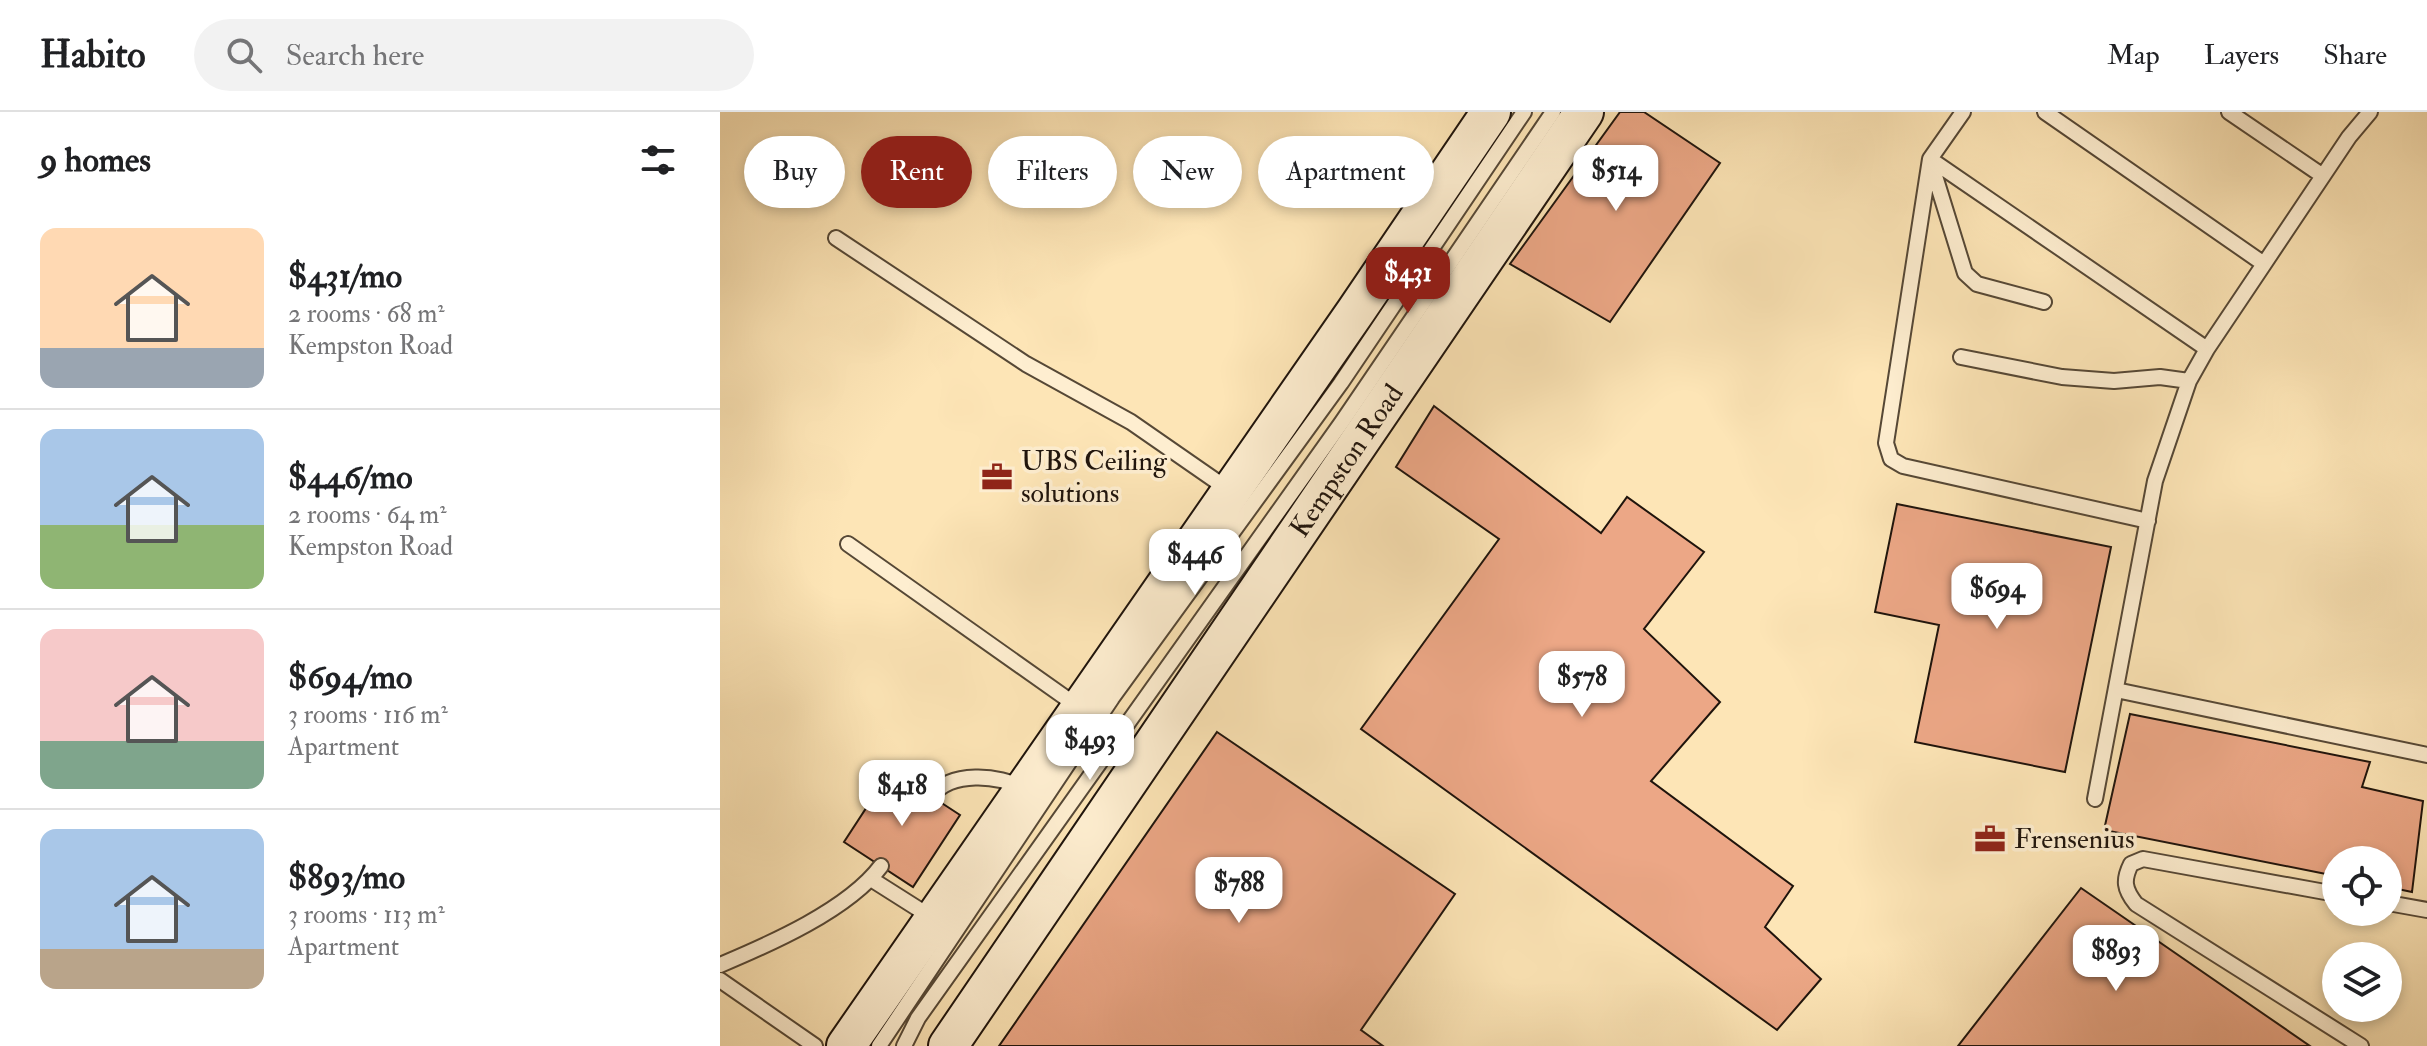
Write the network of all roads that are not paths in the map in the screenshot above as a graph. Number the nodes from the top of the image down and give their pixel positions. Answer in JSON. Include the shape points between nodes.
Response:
{"nodes":[{"id":1,"x":1491,"y":112,"type":"edge"},
{"id":2,"x":1524,"y":112,"type":"edge"},
{"id":3,"x":1553,"y":112,"type":"edge"},
{"id":4,"x":1584,"y":112,"type":"edge"},
{"id":5,"x":1963,"y":112,"type":"edge"},
{"id":6,"x":2045,"y":112,"type":"edge"},
{"id":7,"x":2229,"y":112,"type":"edge"},
{"id":8,"x":2370,"y":112,"type":"edge"},
{"id":9,"x":1930,"y":159,"type":"junction"},
{"id":10,"x":2323,"y":176,"type":"junction"},
{"id":11,"x":836,"y":238,"type":"dead end"},
{"id":12,"x":2264,"y":264,"type":"junction"},
{"id":13,"x":2044,"y":302,"type":"dead end"},
{"id":14,"x":2207,"y":349,"type":"junction"},
{"id":15,"x":1961,"y":357,"type":"dead end"},
{"id":16,"x":2189,"y":381,"type":"junction"},
{"id":17,"x":1231,"y":491,"type":"junction"},
{"id":18,"x":2148,"y":521,"type":"junction"},
{"id":19,"x":848,"y":544,"type":"dead end"},
{"id":20,"x":2116,"y":690,"type":"junction"},
{"id":21,"x":1081,"y":708,"type":"junction"},
{"id":22,"x":2427,"y":755,"type":"edge"},
{"id":23,"x":1025,"y":789,"type":"junction"},
{"id":24,"x":932,"y":796,"type":"dead end"},
{"id":25,"x":2095,"y":799,"type":"dead end"},
{"id":26,"x":881,"y":866,"type":"dead end"},
{"id":27,"x":871,"y":879,"type":"junction"},
{"id":28,"x":2322,"y":891,"type":"edge"},
{"id":29,"x":2402,"y":906,"type":"edge"},
{"id":30,"x":2427,"y":910,"type":"edge"},
{"id":31,"x":934,"y":919,"type":"junction"},
{"id":32,"x":720,"y":965,"type":"edge"},
{"id":33,"x":720,"y":980,"type":"edge"},
{"id":34,"x":815,"y":1046,"type":"edge"},
{"id":35,"x":846,"y":1046,"type":"edge"},
{"id":36,"x":879,"y":1046,"type":"edge"},
{"id":37,"x":904,"y":1046,"type":"edge"},
{"id":38,"x":948,"y":1046,"type":"edge"},
{"id":39,"x":2361,"y":1046,"type":"edge"}],
"edges":[{"from":1,"to":17,"type":"main road"},
{"from":2,"to":36,"type":"lane","via":[[1341,383],[1112,698]]},
{"from":3,"to":37,"type":"lane","via":[[1342,422],[918,1018]]},
{"from":4,"to":38,"type":"main road","name":"Kempston Road"},
{"from":5,"to":9,"type":"lane"},
{"from":6,"to":12,"type":"lane"},
{"from":7,"to":10,"type":"lane"},
{"from":8,"to":10,"type":"lane"},
{"from":9,"to":13,"type":"lane","via":[[1965,273],[1977,284]]},
{"from":9,"to":14,"type":"lane"},
{"from":9,"to":18,"type":"lane","via":[[1886,443],[1891,459]]},
{"from":10,"to":12,"type":"lane"},
{"from":11,"to":17,"type":"lane","via":[[1026,364],[1131,422]]},
{"from":12,"to":14,"type":"lane"},
{"from":14,"to":16,"type":"lane"},
{"from":15,"to":16,"type":"lane","via":[[2062,377]]},
{"from":16,"to":18,"type":"lane","via":[[2155,481]]},
{"from":17,"to":21,"type":"main road"},
{"from":18,"to":20,"type":"lane"},
{"from":19,"to":21,"type":"lane"},
{"from":20,"to":22,"type":"lane"},
{"from":20,"to":25,"type":"lane"},
{"from":21,"to":23,"type":"main road"},
{"from":23,"to":24,"type":"lane","via":[[985,778],[958,780],[939,786]]},
{"from":23,"to":31,"type":"main road"},
{"from":26,"to":27,"type":"lane"},
{"from":27,"to":31,"type":"lane"},
{"from":27,"to":32,"type":"lane","via":[[848,899]]},
{"from":28,"to":39,"type":"lane","via":[[2143,859],[2131,864],[2124,878],[2136,904]]},
{"from":29,"to":30,"type":"lane"},
{"from":31,"to":35,"type":"main road"},
{"from":33,"to":34,"type":"lane"}]}
